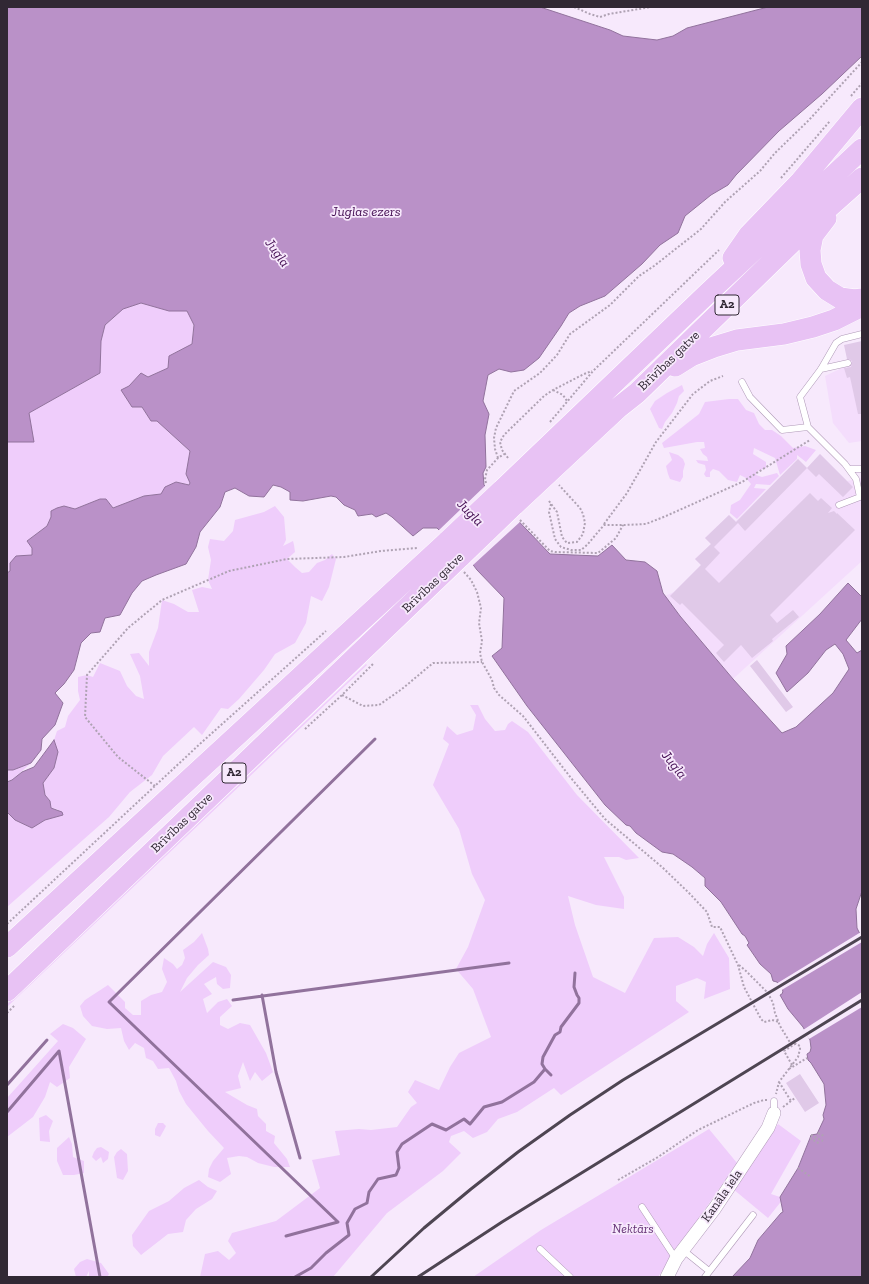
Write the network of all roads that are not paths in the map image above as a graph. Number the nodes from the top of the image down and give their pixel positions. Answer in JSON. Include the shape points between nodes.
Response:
{"nodes":[{"id":1,"x":854,"y":104,"type":"edge"},
{"id":2,"x":862,"y":149,"type":"edge"},
{"id":3,"x":859,"y":181,"type":"edge"},
{"id":4,"x":708,"y":293,"type":"junction"},
{"id":5,"x":862,"y":299,"type":"edge"},
{"id":6,"x":862,"y":306,"type":"edge"},
{"id":7,"x":862,"y":334,"type":"edge"},
{"id":8,"x":848,"y":363,"type":"dead end"},
{"id":9,"x":821,"y":369,"type":"junction"},
{"id":10,"x":742,"y":382,"type":"dead end"},
{"id":11,"x":637,"y":393,"type":"junction"},
{"id":12,"x":808,"y":427,"type":"junction"},
{"id":13,"x":850,"y":469,"type":"junction"},
{"id":14,"x":862,"y":469,"type":"edge"},
{"id":15,"x":861,"y":498,"type":"edge"},
{"id":16,"x":505,"y":500,"type":"junction"},
{"id":17,"x":839,"y":505,"type":"dead end"},
{"id":18,"x":457,"y":556,"type":"junction"},
{"id":19,"x":7,"y":947,"type":"edge"},
{"id":20,"x":7,"y":991,"type":"edge"},
{"id":21,"x":774,"y":1107,"type":"road end"},
{"id":22,"x":642,"y":1207,"type":"dead end"},
{"id":23,"x":753,"y":1215,"type":"dead end"},
{"id":24,"x":540,"y":1249,"type":"dead end"},
{"id":25,"x":680,"y":1254,"type":"junction"},
{"id":26,"x":709,"y":1271,"type":"junction"},
{"id":27,"x":570,"y":1277,"type":"edge"},
{"id":28,"x":667,"y":1277,"type":"edge"},
{"id":29,"x":705,"y":1277,"type":"edge"}],
"edges":[{"from":1,"to":4,"type":"highway","via":[[801,181],[749,235]]},
{"from":2,"to":4,"type":"highway","name":"Brīvības gatve","number":"A2"},
{"from":3,"to":5,"type":"highway","via":[[843,203],[828,216],[813,235],[810,250],[816,278],[827,290],[840,298]]},
{"from":3,"to":11,"type":"highway","name":"Brīvības gatve","number":"A2","via":[[818,217]]},
{"from":4,"to":16,"type":"highway","name":"Brīvības gatve","number":"A2"},
{"from":6,"to":11,"type":"highway","via":[[813,327],[784,334],[737,340],[714,347],[678,363]]},
{"from":7,"to":9,"type":"lane","via":[[836,342]]},
{"from":8,"to":9,"type":"lane"},
{"from":9,"to":12,"type":"lane","via":[[800,397]]},
{"from":10,"to":12,"type":"lane","via":[[750,396],[782,430]]},
{"from":11,"to":16,"type":"highway","name":"Brīvības gatve","number":"A2"},
{"from":12,"to":13,"type":"lane"},
{"from":13,"to":14,"type":"lane"},
{"from":13,"to":15,"type":"lane","via":[[856,479]]},
{"from":15,"to":17,"type":"lane"},
{"from":16,"to":18,"type":"highway","name":"Brīvības gatve","number":"A2","bridge":true},
{"from":18,"to":19,"type":"highway","name":"Brīvības gatve","number":"A2"},
{"from":18,"to":20,"type":"highway","name":"Brīvības gatve","number":"A2"},
{"from":21,"to":25,"type":"street","name":"Kanāla iela","via":[[768,1128],[745,1164]]},
{"from":22,"to":25,"type":"lane"},
{"from":23,"to":26,"type":"lane"},
{"from":24,"to":27,"type":"lane"},
{"from":25,"to":26,"type":"lane"},
{"from":25,"to":28,"type":"street","name":"Kanāla iela"},
{"from":26,"to":29,"type":"lane"}]}
